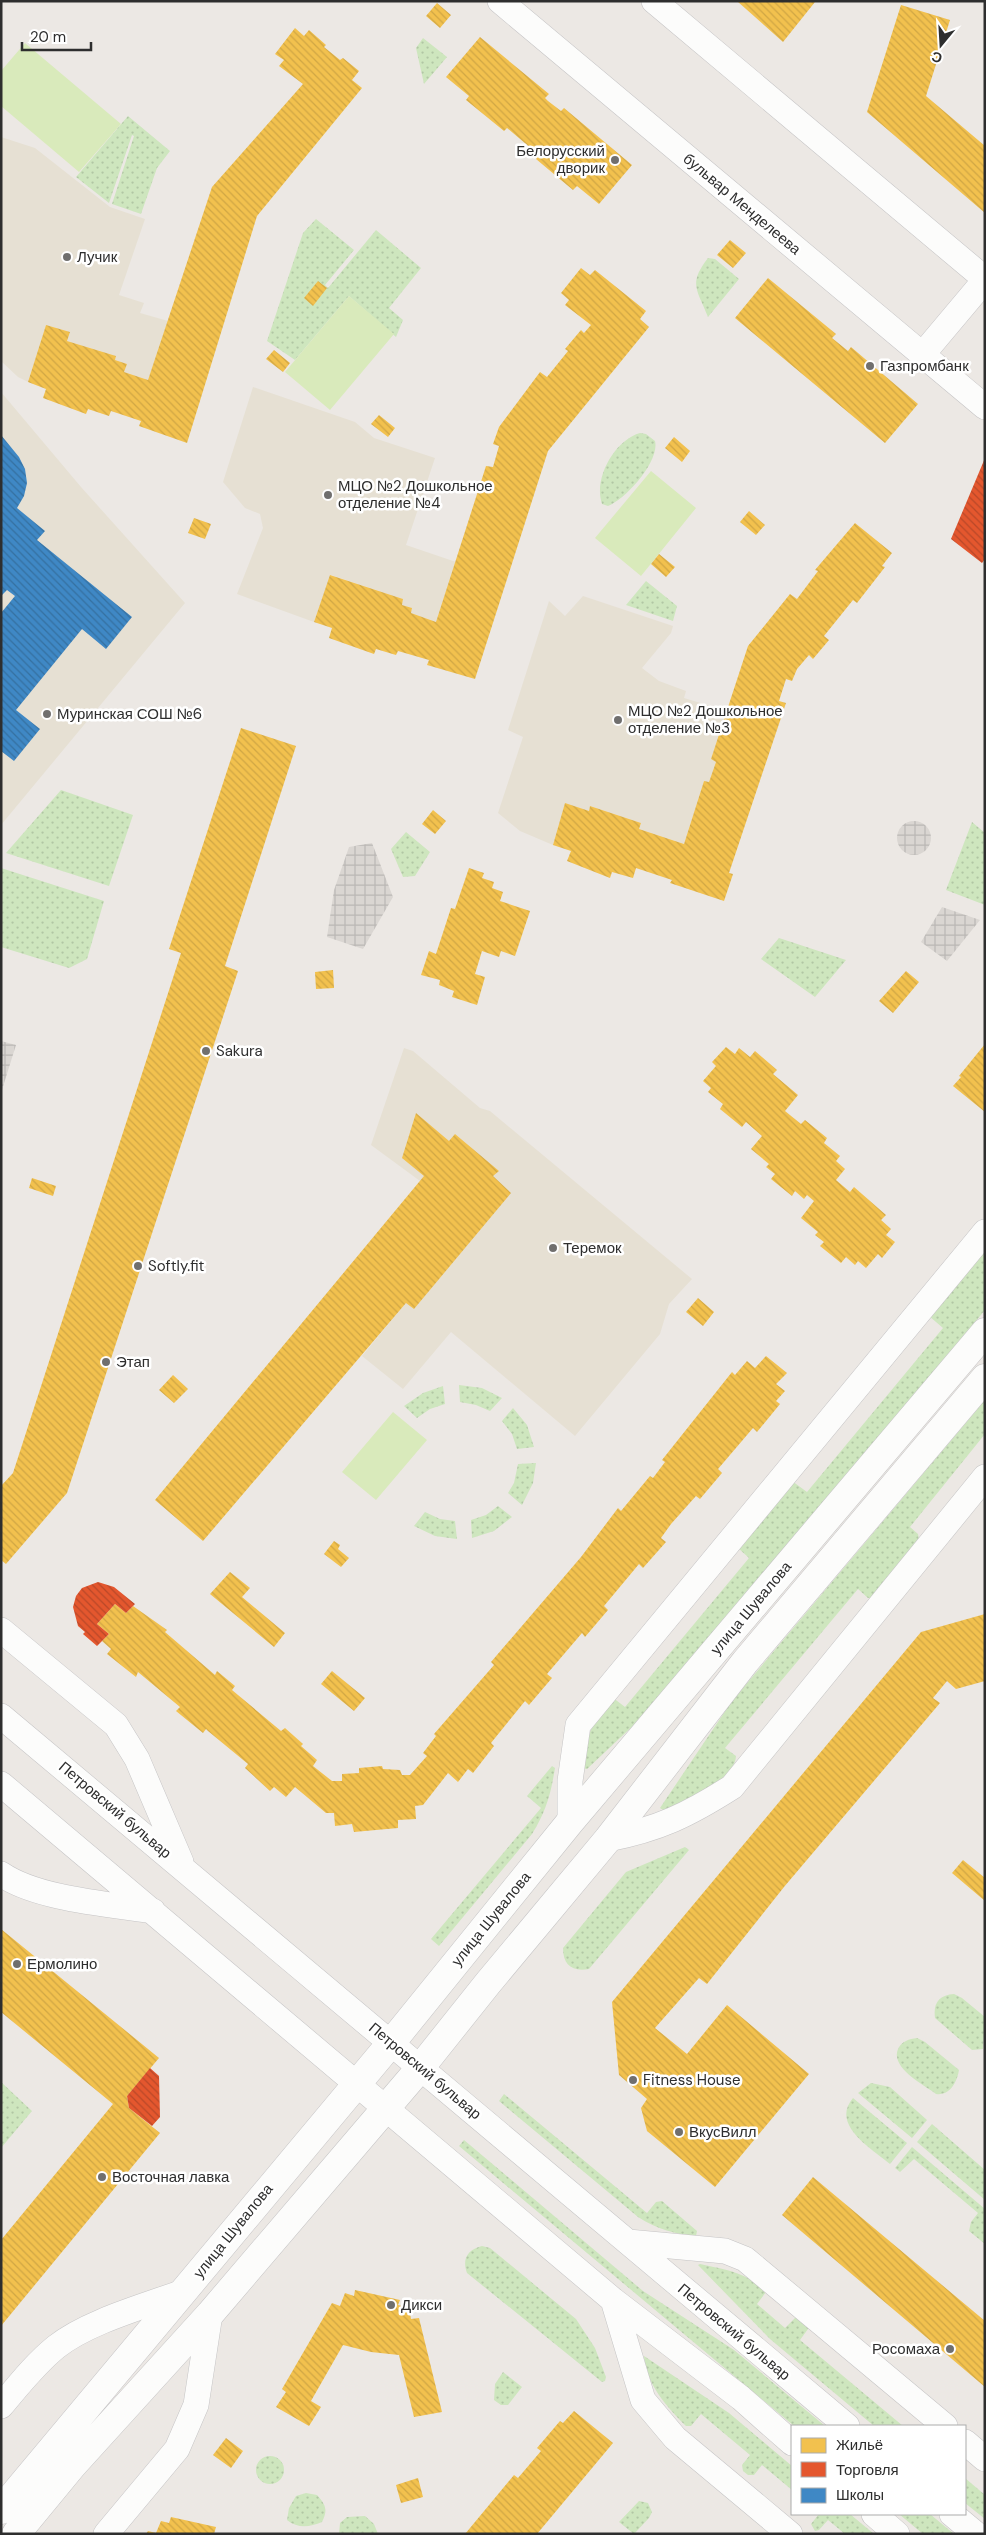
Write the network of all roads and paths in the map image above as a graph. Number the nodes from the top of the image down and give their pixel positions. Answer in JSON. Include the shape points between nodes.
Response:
{"nodes":[{"id":1,"x":500,"y":1,"type":"edge"},
{"id":2,"x":654,"y":1,"type":"edge"},
{"id":3,"x":985,"y":280,"type":"edge"},
{"id":4,"x":922,"y":355,"type":"junction"},
{"id":5,"x":985,"y":408,"type":"edge"},
{"id":6,"x":985,"y":1232,"type":"edge"},
{"id":7,"x":985,"y":1332,"type":"edge"},
{"id":8,"x":985,"y":1378,"type":"edge"},
{"id":9,"x":985,"y":1477,"type":"edge"},
{"id":10,"x":1,"y":1630,"type":"edge"},
{"id":11,"x":1,"y":1716,"type":"edge"},
{"id":12,"x":1,"y":1784,"type":"edge"},
{"id":13,"x":570,"y":1822,"type":"junction"},
{"id":14,"x":608,"y":1839,"type":"junction"},
{"id":15,"x":183,"y":1866,"type":"junction"},
{"id":16,"x":1,"y":1874,"type":"edge"},
{"id":17,"x":153,"y":1911,"type":"junction"},
{"id":18,"x":391,"y":2042,"type":"junction"},
{"id":19,"x":421,"y":2068,"type":"junction"},
{"id":20,"x":357,"y":2083,"type":"junction"},
{"id":21,"x":386,"y":2109,"type":"junction"},
{"id":22,"x":628,"y":2242,"type":"junction"},
{"id":23,"x":183,"y":2292,"type":"junction"},
{"id":24,"x":613,"y":2300,"type":"junction"},
{"id":25,"x":210,"y":2314,"type":"junction"},
{"id":26,"x":1,"y":2406,"type":"edge"},
{"id":27,"x":846,"y":2425,"type":"edge"},
{"id":28,"x":944,"y":2425,"type":"edge"},
{"id":29,"x":791,"y":2442,"type":"edge"},
{"id":30,"x":966,"y":2443,"type":"edge"},
{"id":31,"x":985,"y":2459,"type":"edge"},
{"id":32,"x":1,"y":2510,"type":"edge"},
{"id":33,"x":875,"y":2515,"type":"edge"},
{"id":34,"x":953,"y":2515,"type":"edge"},
{"id":35,"x":16,"y":2534,"type":"edge"},
{"id":36,"x":106,"y":2534,"type":"edge"},
{"id":37,"x":790,"y":2534,"type":"edge"},
{"id":38,"x":897,"y":2534,"type":"edge"},
{"id":39,"x":976,"y":2534,"type":"edge"}],
"edges":[{"from":1,"to":4,"type":"street","name":"бульвар Менделеева"},
{"from":2,"to":3,"type":"street"},
{"from":3,"to":4,"type":"street"},
{"from":4,"to":5,"type":"street","name":"бульвар Менделеева"},
{"from":6,"to":13,"type":"street","via":[[578,1724],[570,1781]]},
{"from":7,"to":13,"type":"street","name":"улица Шувалова"},
{"from":8,"to":14,"type":"street","name":"улица Шувалова","via":[[745,1662]]},
{"from":9,"to":14,"type":"street","via":[[732,1788],[696,1810],[648,1831]]},
{"from":10,"to":15,"type":"street","via":[[116,1724],[137,1759]]},
{"from":11,"to":15,"type":"street","name":"Петровский бульвар"},
{"from":12,"to":17,"type":"street"},
{"from":13,"to":18,"type":"street","name":"улица Шувалова"},
{"from":14,"to":19,"type":"street","name":"улица Шувалова"},
{"from":15,"to":18,"type":"street","name":"Петровский бульвар"},
{"from":16,"to":17,"type":"street","via":[[15,1882],[67,1897]]},
{"from":17,"to":20,"type":"street"},
{"from":18,"to":19,"type":"street","name":"Петровский бульвар"},
{"from":18,"to":20,"type":"street","name":"улица Шувалова"},
{"from":19,"to":21,"type":"street","name":"улица Шувалова"},
{"from":19,"to":22,"type":"street","name":"Петровский бульвар"},
{"from":20,"to":21,"type":"street"},
{"from":20,"to":23,"type":"street","name":"улица Шувалова"},
{"from":21,"to":24,"type":"street"},
{"from":21,"to":25,"type":"street","name":"улица Шувалова"},
{"from":22,"to":27,"type":"street","name":"Петровский бульвар"},
{"from":22,"to":28,"type":"street","via":[[725,2251],[745,2259]]},
{"from":23,"to":26,"type":"street","via":[[82,2330],[56,2346]]},
{"from":23,"to":32,"type":"street","name":"улица Шувалова"},
{"from":24,"to":29,"type":"street","via":[[740,2398]]},
{"from":24,"to":37,"type":"street","via":[[643,2400],[675,2438]]},
{"from":25,"to":35,"type":"street","name":"улица Шувалова","via":[[72,2466]]},
{"from":25,"to":36,"type":"street","via":[[196,2405],[177,2449]]},
{"from":30,"to":31,"type":"street"},
{"from":33,"to":38,"type":"street"},
{"from":34,"to":39,"type":"street"}]}
